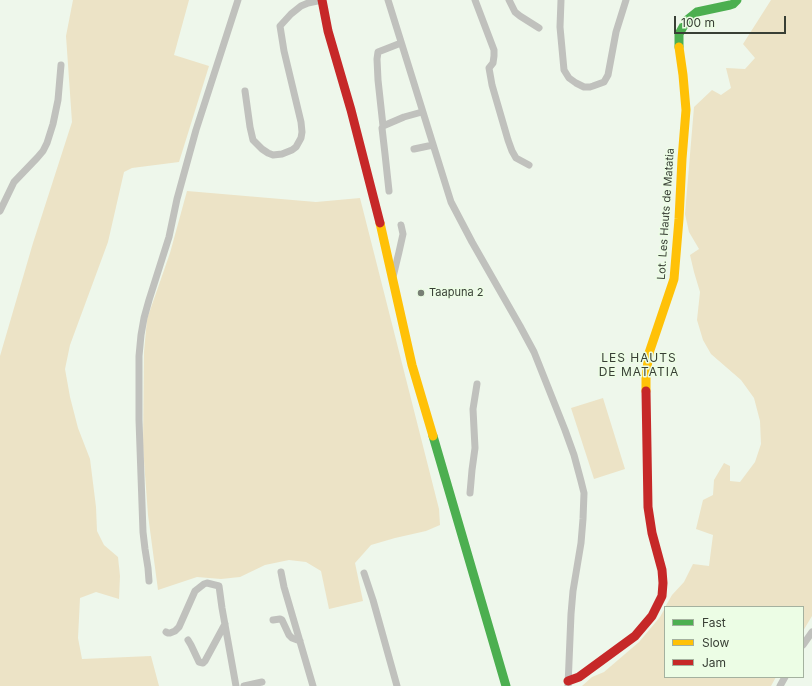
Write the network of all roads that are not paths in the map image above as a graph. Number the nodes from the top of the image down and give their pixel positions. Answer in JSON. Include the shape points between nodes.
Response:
{"nodes":[{"id":1,"x":238,"y":0,"type":"edge"},
{"id":2,"x":322,"y":0,"type":"edge"},
{"id":3,"x":388,"y":0,"type":"edge"},
{"id":4,"x":475,"y":0,"type":"edge"},
{"id":5,"x":510,"y":0,"type":"edge"},
{"id":6,"x":561,"y":0,"type":"edge"},
{"id":7,"x":626,"y":0,"type":"edge"},
{"id":8,"x":737,"y":0,"type":"edge"},
{"id":9,"x":539,"y":28,"type":"dead end"},
{"id":10,"x":401,"y":42,"type":"junction"},
{"id":11,"x":61,"y":66,"type":"dead end"},
{"id":12,"x":245,"y":91,"type":"dead end"},
{"id":13,"x":422,"y":112,"type":"junction"},
{"id":14,"x":383,"y":126,"type":"junction"},
{"id":15,"x":433,"y":144,"type":"junction"},
{"id":16,"x":414,"y":149,"type":"dead end"},
{"id":17,"x":529,"y":165,"type":"dead end"},
{"id":18,"x":390,"y":191,"type":"dead end"},
{"id":19,"x":0,"y":210,"type":"edge"},
{"id":20,"x":401,"y":225,"type":"dead end"},
{"id":21,"x":392,"y":277,"type":"junction"},
{"id":22,"x":477,"y":384,"type":"dead end"},
{"id":23,"x":470,"y":493,"type":"dead end"},
{"id":24,"x":281,"y":572,"type":"dead end"},
{"id":25,"x":364,"y":573,"type":"dead end"},
{"id":26,"x":149,"y":581,"type":"dead end"},
{"id":27,"x":273,"y":620,"type":"dead end"},
{"id":28,"x":226,"y":624,"type":"junction"},
{"id":29,"x":166,"y":632,"type":"dead end"},
{"id":30,"x":812,"y":632,"type":"edge"},
{"id":31,"x":188,"y":640,"type":"dead end"},
{"id":32,"x":300,"y":641,"type":"junction"},
{"id":33,"x":804,"y":644,"type":"edge"},
{"id":34,"x":262,"y":682,"type":"dead end"},
{"id":35,"x":568,"y":684,"type":"edge"},
{"id":36,"x":236,"y":686,"type":"edge"},
{"id":37,"x":244,"y":686,"type":"edge"},
{"id":38,"x":313,"y":686,"type":"edge"},
{"id":39,"x":397,"y":686,"type":"edge"},
{"id":40,"x":506,"y":686,"type":"edge"}],
"edges":[{"from":1,"to":26,"type":"street","via":[[188,158],[169,237],[148,300],[141,335],[139,420],[143,532]]},
{"from":2,"to":12,"type":"street","via":[[301,6],[280,26],[301,122],[301,138],[296,147],[282,154],[273,155],[257,145],[250,127]]},
{"from":2,"to":21,"type":"street","via":[[328,31],[371,183]]},
{"from":3,"to":10,"type":"street"},
{"from":4,"to":17,"type":"street","via":[[494,50],[493,63],[489,68],[508,140],[516,158]]},
{"from":5,"to":9,"type":"street","via":[[520,16]]},
{"from":6,"to":7,"type":"street","via":[[560,27],[564,70],[576,83],[590,87],[604,82],[608,75],[616,32]]},
{"from":8,"to":35,"type":"street","name":"Lot. Les Hauts de Matatia","via":[[730,5],[697,12],[687,20],[679,34],[686,110],[674,279],[649,353],[646,376],[647,499],[650,524],[662,570],[662,596],[652,616],[635,636]]},
{"from":10,"to":13,"type":"street"},
{"from":10,"to":14,"type":"street","via":[[378,52]]},
{"from":11,"to":19,"type":"street","via":[[58,100],[47,143],[43,151],[14,182]]},
{"from":13,"to":14,"type":"street"},
{"from":13,"to":15,"type":"street"},
{"from":14,"to":18,"type":"street"},
{"from":15,"to":16,"type":"street"},
{"from":15,"to":35,"type":"street","via":[[456,213],[540,366],[582,481],[583,519],[570,614]]},
{"from":20,"to":21,"type":"street","via":[[403,234]]},
{"from":21,"to":40,"type":"street","via":[[415,373]]},
{"from":22,"to":23,"type":"street","via":[[473,410],[475,448]]},
{"from":24,"to":32,"type":"street"},
{"from":25,"to":39,"type":"street"},
{"from":27,"to":32,"type":"street","via":[[282,620],[289,635]]},
{"from":28,"to":29,"type":"street","via":[[219,586],[207,583],[195,590],[179,627],[170,633]]},
{"from":28,"to":31,"type":"street","via":[[202,663],[199,662]]},
{"from":28,"to":36,"type":"street"},
{"from":30,"to":33,"type":"street"},
{"from":32,"to":38,"type":"street"},
{"from":34,"to":37,"type":"street"}]}
